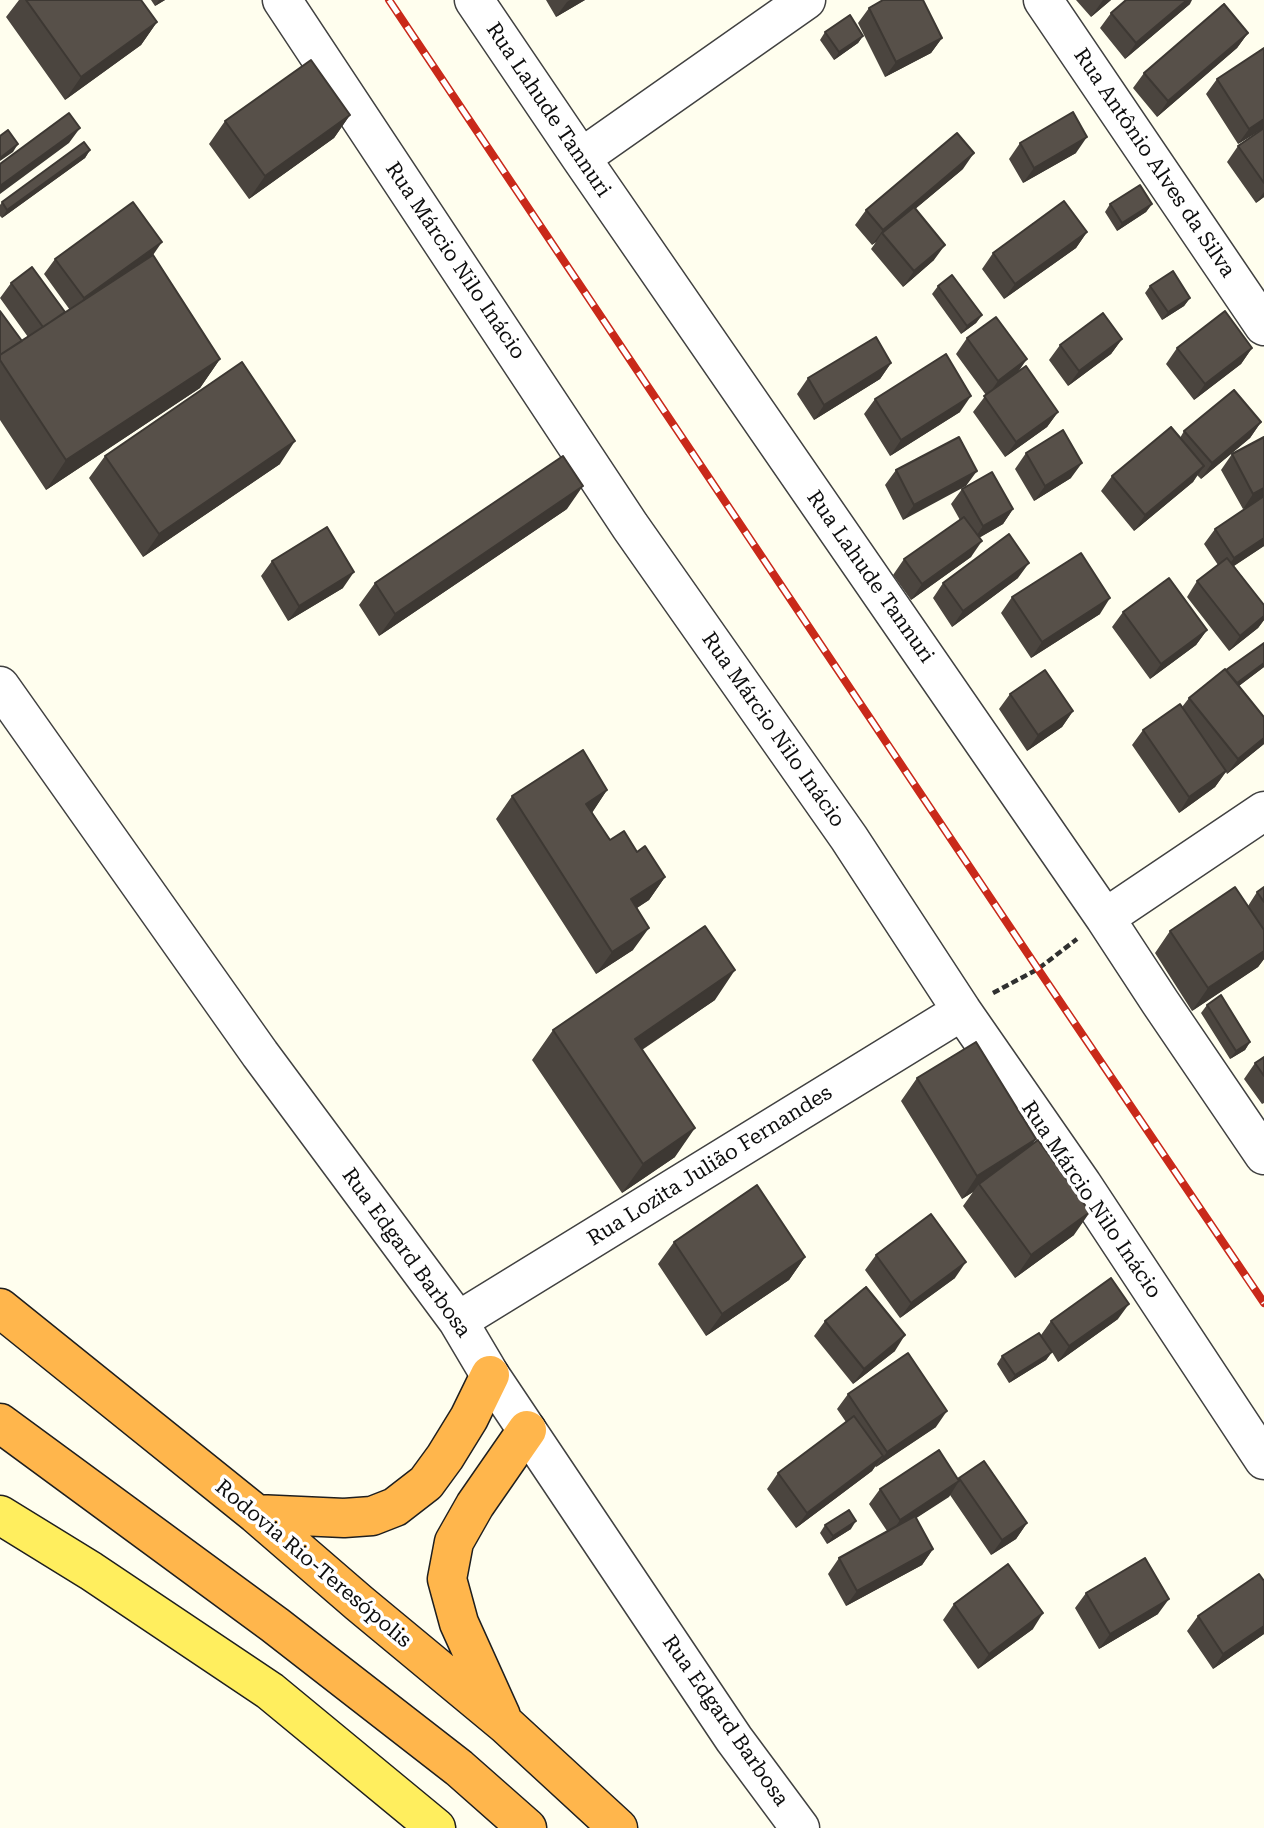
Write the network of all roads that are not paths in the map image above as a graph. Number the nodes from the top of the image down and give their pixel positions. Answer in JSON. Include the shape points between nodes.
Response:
{"nodes":[{"id":1,"x":282,"y":0,"type":"edge"},
{"id":2,"x":474,"y":0,"type":"edge"},
{"id":3,"x":806,"y":0,"type":"edge"},
{"id":4,"x":1043,"y":0,"type":"edge"},
{"id":5,"x":581,"y":158,"type":"junction"},
{"id":6,"x":1264,"y":326,"type":"edge"},
{"id":7,"x":0,"y":686,"type":"edge"},
{"id":8,"x":1264,"y":811,"type":"edge"},
{"id":9,"x":1105,"y":918,"type":"junction"},
{"id":10,"x":962,"y":1011,"type":"junction"},
{"id":11,"x":1264,"y":1154,"type":"edge"},
{"id":12,"x":0,"y":1308,"type":"edge"},
{"id":13,"x":458,"y":1321,"type":"junction"},
{"id":14,"x":490,"y":1375,"type":"junction"},
{"id":15,"x":0,"y":1423,"type":"edge"},
{"id":16,"x":527,"y":1430,"type":"junction"},
{"id":17,"x":1264,"y":1460,"type":"edge"},
{"id":18,"x":256,"y":1514,"type":"junction"},
{"id":19,"x":0,"y":1516,"type":"edge"},
{"id":20,"x":505,"y":1724,"type":"junction"},
{"id":21,"x":436,"y":1828,"type":"edge"},
{"id":22,"x":527,"y":1828,"type":"edge"},
{"id":23,"x":618,"y":1828,"type":"edge"},
{"id":24,"x":800,"y":1828,"type":"edge"}],
"edges":[{"from":1,"to":10,"type":"street","name":"Rua Márcio Nilo Inácio","via":[[623,515],[849,838]]},
{"from":2,"to":5,"type":"street","name":"Rua Lahude Tannuri"},
{"from":3,"to":5,"type":"street"},
{"from":4,"to":6,"type":"street","name":"Rua Antônio Alves da Silva"},
{"from":5,"to":9,"type":"street","name":"Rua Lahude Tannuri"},
{"from":7,"to":13,"type":"street","name":"Rua Edgard Barbosa","via":[[260,1054]]},
{"from":8,"to":9,"type":"street"},
{"from":9,"to":11,"type":"street","name":"Rua Lahude Tannuri"},
{"from":10,"to":13,"type":"street","name":"Rua Lozita Julião Fernandes"},
{"from":10,"to":17,"type":"street","name":"Rua Márcio Nilo Inácio"},
{"from":12,"to":18,"type":"highway","name":"Rodovia Rio-Teresópolis"},
{"from":13,"to":14,"type":"street","name":"Rua Edgard Barbosa"},
{"from":14,"to":16,"type":"street","name":"Rua Edgard Barbosa"},
{"from":14,"to":18,"type":"highway","via":[[445,1457],[426,1483],[395,1507],[372,1516],[344,1518]]},
{"from":15,"to":22,"type":"highway","via":[[275,1625],[459,1768]]},
{"from":16,"to":20,"type":"highway","via":[[454,1542],[447,1579],[459,1623]]},
{"from":16,"to":24,"type":"street","name":"Rua Edgard Barbosa","via":[[734,1739]]},
{"from":18,"to":20,"type":"highway","name":"Rodovia Rio-Teresópolis"},
{"from":19,"to":21,"type":"main road","via":[[271,1691]]},
{"from":20,"to":23,"type":"highway","name":"Rodovia Rio-Teresópolis"}]}
